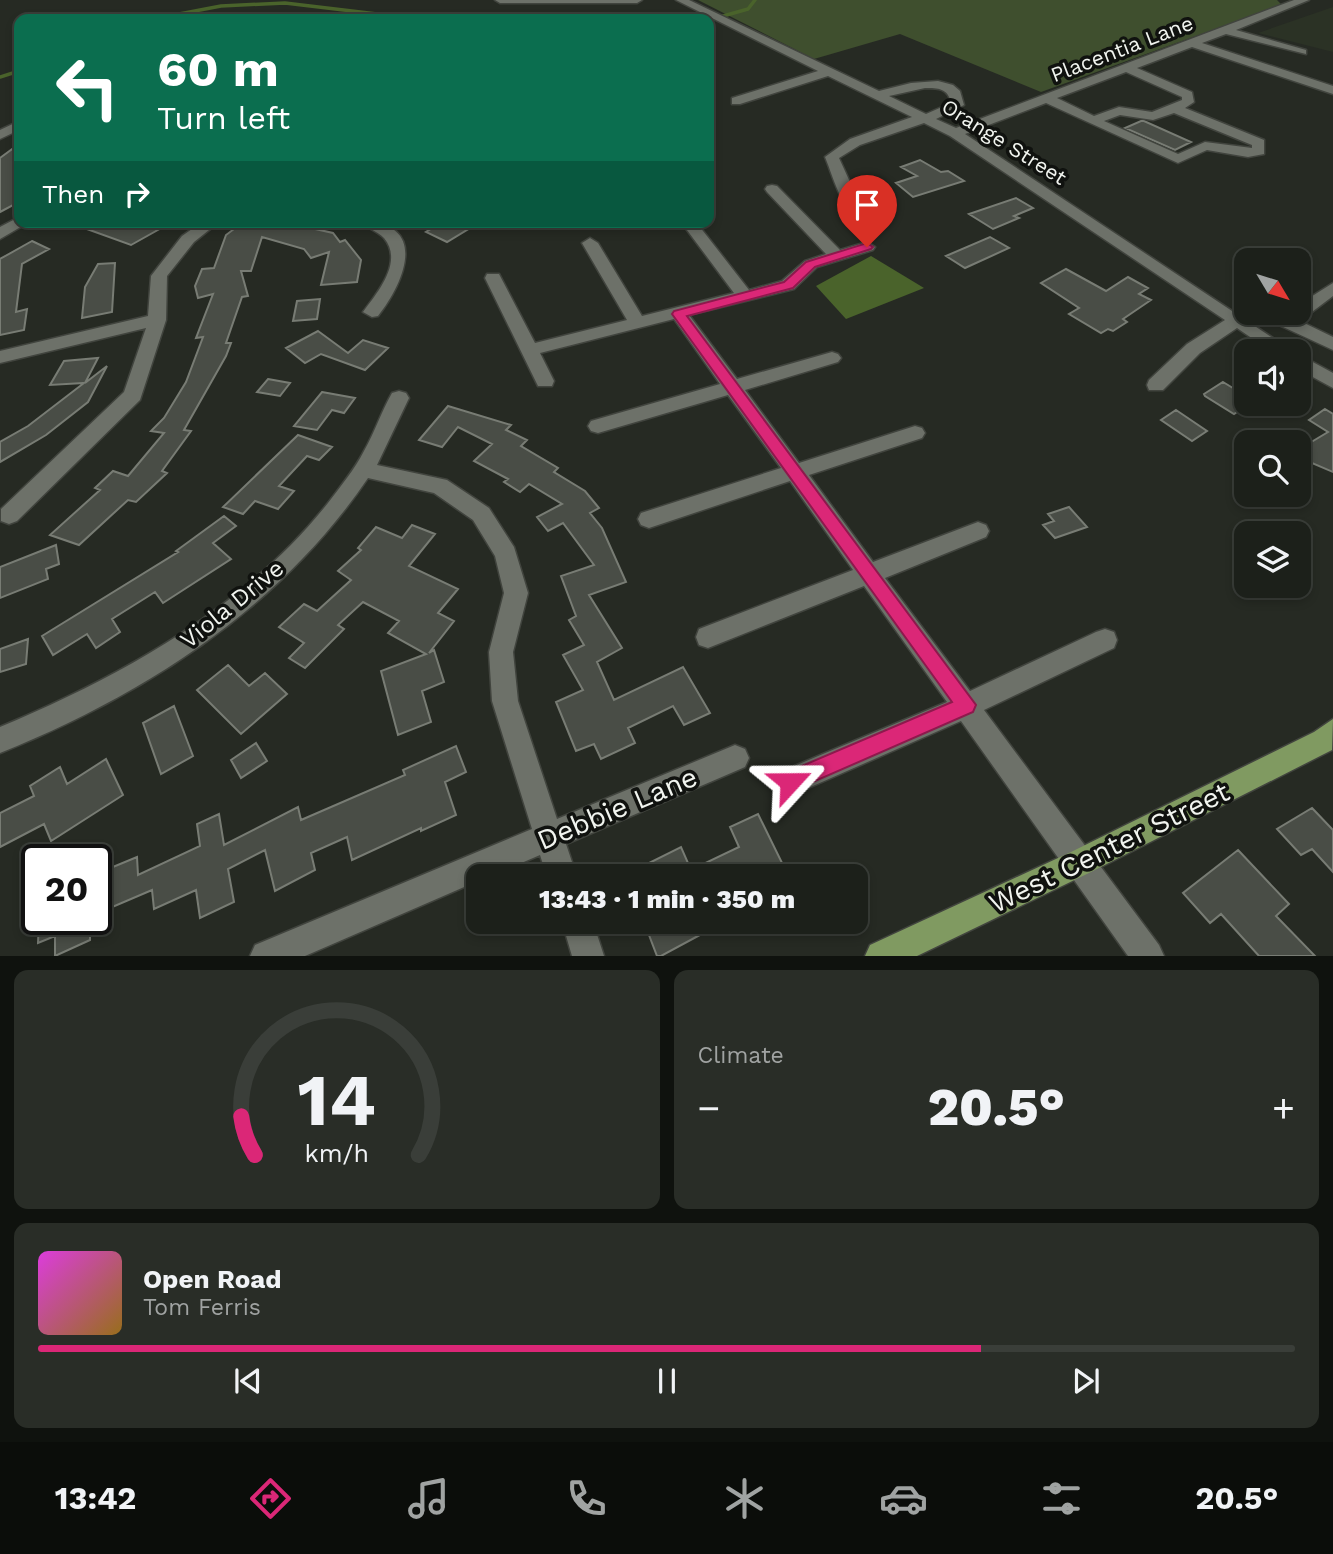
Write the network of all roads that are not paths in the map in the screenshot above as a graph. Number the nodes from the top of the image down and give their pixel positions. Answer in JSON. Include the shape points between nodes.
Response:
{"nodes":[{"id":1,"x":500,"y":0,"type":"edge"},
{"id":2,"x":637,"y":0,"type":"edge"},
{"id":3,"x":681,"y":0,"type":"edge"},
{"id":4,"x":1295,"y":1,"type":"edge"},
{"id":5,"x":708,"y":14,"type":"edge"},
{"id":6,"x":714,"y":17,"type":"edge"},
{"id":7,"x":1225,"y":30,"type":"junction"},
{"id":8,"x":1192,"y":43,"type":"junction"},
{"id":9,"x":1302,"y":52,"type":"dead end"},
{"id":10,"x":1127,"y":68,"type":"junction"},
{"id":11,"x":828,"y":72,"type":"junction"},
{"id":12,"x":1333,"y":90,"type":"edge"},
{"id":13,"x":877,"y":96,"type":"junction"},
{"id":14,"x":1046,"y":99,"type":"junction"},
{"id":15,"x":736,"y":101,"type":"dead end"},
{"id":16,"x":1174,"y":108,"type":"junction"},
{"id":17,"x":924,"y":119,"type":"junction"},
{"id":18,"x":1093,"y":121,"type":"junction"},
{"id":19,"x":955,"y":133,"type":"junction"},
{"id":20,"x":772,"y":189,"type":"dead end"},
{"id":21,"x":872,"y":222,"type":"dead end"},
{"id":22,"x":204,"y":228,"type":"edge"},
{"id":23,"x":379,"y":228,"type":"edge"},
{"id":24,"x":693,"y":228,"type":"edge"},
{"id":25,"x":590,"y":243,"type":"dead end"},
{"id":26,"x":867,"y":247,"type":"dead end"},
{"id":27,"x":837,"y":256,"type":"junction"},
{"id":28,"x":494,"y":278,"type":"dead end"},
{"id":29,"x":1333,"y":288,"type":"edge"},
{"id":30,"x":745,"y":296,"type":"junction"},
{"id":31,"x":372,"y":312,"type":"dead end"},
{"id":32,"x":679,"y":314,"type":"junction"},
{"id":33,"x":1234,"y":318,"type":"edge"},
{"id":34,"x":157,"y":320,"type":"junction"},
{"id":35,"x":1234,"y":323,"type":"edge"},
{"id":36,"x":638,"y":324,"type":"junction"},
{"id":37,"x":1246,"y":326,"type":"edge"},
{"id":38,"x":1266,"y":339,"type":"edge"},
{"id":39,"x":1333,"y":344,"type":"edge"},
{"id":40,"x":529,"y":350,"type":"junction"},
{"id":41,"x":0,"y":357,"type":"edge"},
{"id":42,"x":832,"y":358,"type":"dead end"},
{"id":43,"x":1311,"y":367,"type":"edge"},
{"id":44,"x":1331,"y":379,"type":"edge"},
{"id":45,"x":545,"y":381,"type":"dead end"},
{"id":46,"x":1156,"y":385,"type":"dead end"},
{"id":47,"x":733,"y":387,"type":"junction"},
{"id":48,"x":399,"y":398,"type":"dead end"},
{"id":49,"x":598,"y":426,"type":"dead end"},
{"id":50,"x":915,"y":433,"type":"dead end"},
{"id":51,"x":366,"y":470,"type":"junction"},
{"id":52,"x":796,"y":473,"type":"junction"},
{"id":53,"x":9,"y":515,"type":"dead end"},
{"id":54,"x":649,"y":519,"type":"dead end"},
{"id":55,"x":978,"y":531,"type":"dead end"},
{"id":56,"x":870,"y":574,"type":"junction"},
{"id":57,"x":708,"y":637,"type":"dead end"},
{"id":58,"x":1105,"y":640,"type":"dead end"},
{"id":59,"x":966,"y":705,"type":"junction"},
{"id":60,"x":0,"y":740,"type":"edge"},
{"id":61,"x":1329,"y":742,"type":"edge"},
{"id":62,"x":735,"y":758,"type":"dead end"},
{"id":63,"x":790,"y":782,"type":"dead end"},
{"id":64,"x":549,"y":837,"type":"junction"},
{"id":65,"x":1081,"y":862,"type":"junction"},
{"id":66,"x":558,"y":864,"type":"edge"},
{"id":67,"x":581,"y":934,"type":"edge"},
{"id":68,"x":266,"y":956,"type":"edge"},
{"id":69,"x":588,"y":956,"type":"edge"},
{"id":70,"x":881,"y":956,"type":"edge"},
{"id":71,"x":1149,"y":956,"type":"edge"}],
"edges":[{"from":1,"to":2,"type":"street"},
{"from":3,"to":5,"type":"street","name":"Orange Street"},
{"from":4,"to":7,"type":"street","name":"Placentia Lane"},
{"from":6,"to":11,"type":"street","name":"Orange Street"},
{"from":7,"to":8,"type":"street","name":"Placentia Lane"},
{"from":7,"to":9,"type":"street"},
{"from":8,"to":10,"type":"street","name":"Placentia Lane"},
{"from":8,"to":12,"type":"street"},
{"from":10,"to":14,"type":"street","name":"Placentia Lane"},
{"from":10,"to":16,"type":"street","via":[[1188,95],[1188,102]]},
{"from":11,"to":13,"type":"street","name":"Orange Street"},
{"from":11,"to":15,"type":"street"},
{"from":13,"to":17,"type":"street","name":"Orange Street"},
{"from":13,"to":17,"type":"street","via":[[918,84],[947,87],[955,94],[958,105]]},
{"from":14,"to":18,"type":"street"},
{"from":14,"to":19,"type":"street","name":"Placentia Lane"},
{"from":16,"to":18,"type":"street","via":[[1146,117],[1119,111]]},
{"from":16,"to":18,"type":"street","via":[[1259,143],[1259,151],[1206,146],[1178,159]]},
{"from":17,"to":19,"type":"street","name":"Orange Street"},
{"from":17,"to":21,"type":"street","via":[[855,142],[832,158],[853,206]]},
{"from":19,"to":33,"type":"street","name":"Orange Street"},
{"from":20,"to":27,"type":"street"},
{"from":22,"to":34,"type":"street","via":[[188,239],[159,276]]},
{"from":23,"to":31,"type":"street","via":[[393,240],[400,260],[392,286]]},
{"from":24,"to":30,"type":"street"},
{"from":25,"to":36,"type":"street"},
{"from":26,"to":27,"type":"street"},
{"from":27,"to":30,"type":"street","via":[[811,264],[788,285]]},
{"from":28,"to":40,"type":"street"},
{"from":29,"to":39,"type":"street","via":[[1287,323]]},
{"from":30,"to":32,"type":"street"},
{"from":32,"to":36,"type":"street"},
{"from":32,"to":47,"type":"street"},
{"from":34,"to":41,"type":"street"},
{"from":34,"to":53,"type":"street","via":[[133,394]]},
{"from":35,"to":46,"type":"street","via":[[1214,331],[1187,352]]},
{"from":36,"to":40,"type":"street"},
{"from":37,"to":38,"type":"street","name":"Orange Street"},
{"from":40,"to":45,"type":"street"},
{"from":42,"to":47,"type":"street"},
{"from":43,"to":44,"type":"street"},
{"from":47,"to":49,"type":"street"},
{"from":47,"to":52,"type":"street"},
{"from":48,"to":51,"type":"street","name":"Viola Drive"},
{"from":50,"to":52,"type":"street"},
{"from":51,"to":60,"type":"street","name":"Viola Drive","via":[[330,518],[259,587],[193,638],[129,681]]},
{"from":51,"to":64,"type":"street","via":[[440,486],[481,514],[506,554],[516,593],[501,652],[505,701]]},
{"from":52,"to":54,"type":"street"},
{"from":52,"to":56,"type":"street"},
{"from":55,"to":56,"type":"street"},
{"from":56,"to":57,"type":"street"},
{"from":56,"to":59,"type":"street"},
{"from":58,"to":59,"type":"street"},
{"from":59,"to":63,"type":"street"},
{"from":59,"to":65,"type":"street"},
{"from":61,"to":65,"type":"main road","name":"West Center Street"},
{"from":62,"to":64,"type":"street","name":"Debbie Lane"},
{"from":64,"to":66,"type":"street"},
{"from":64,"to":68,"type":"street","name":"Debbie Lane"},
{"from":65,"to":70,"type":"main road","name":"West Center Street"},
{"from":65,"to":71,"type":"street"},
{"from":67,"to":69,"type":"street"}]}
